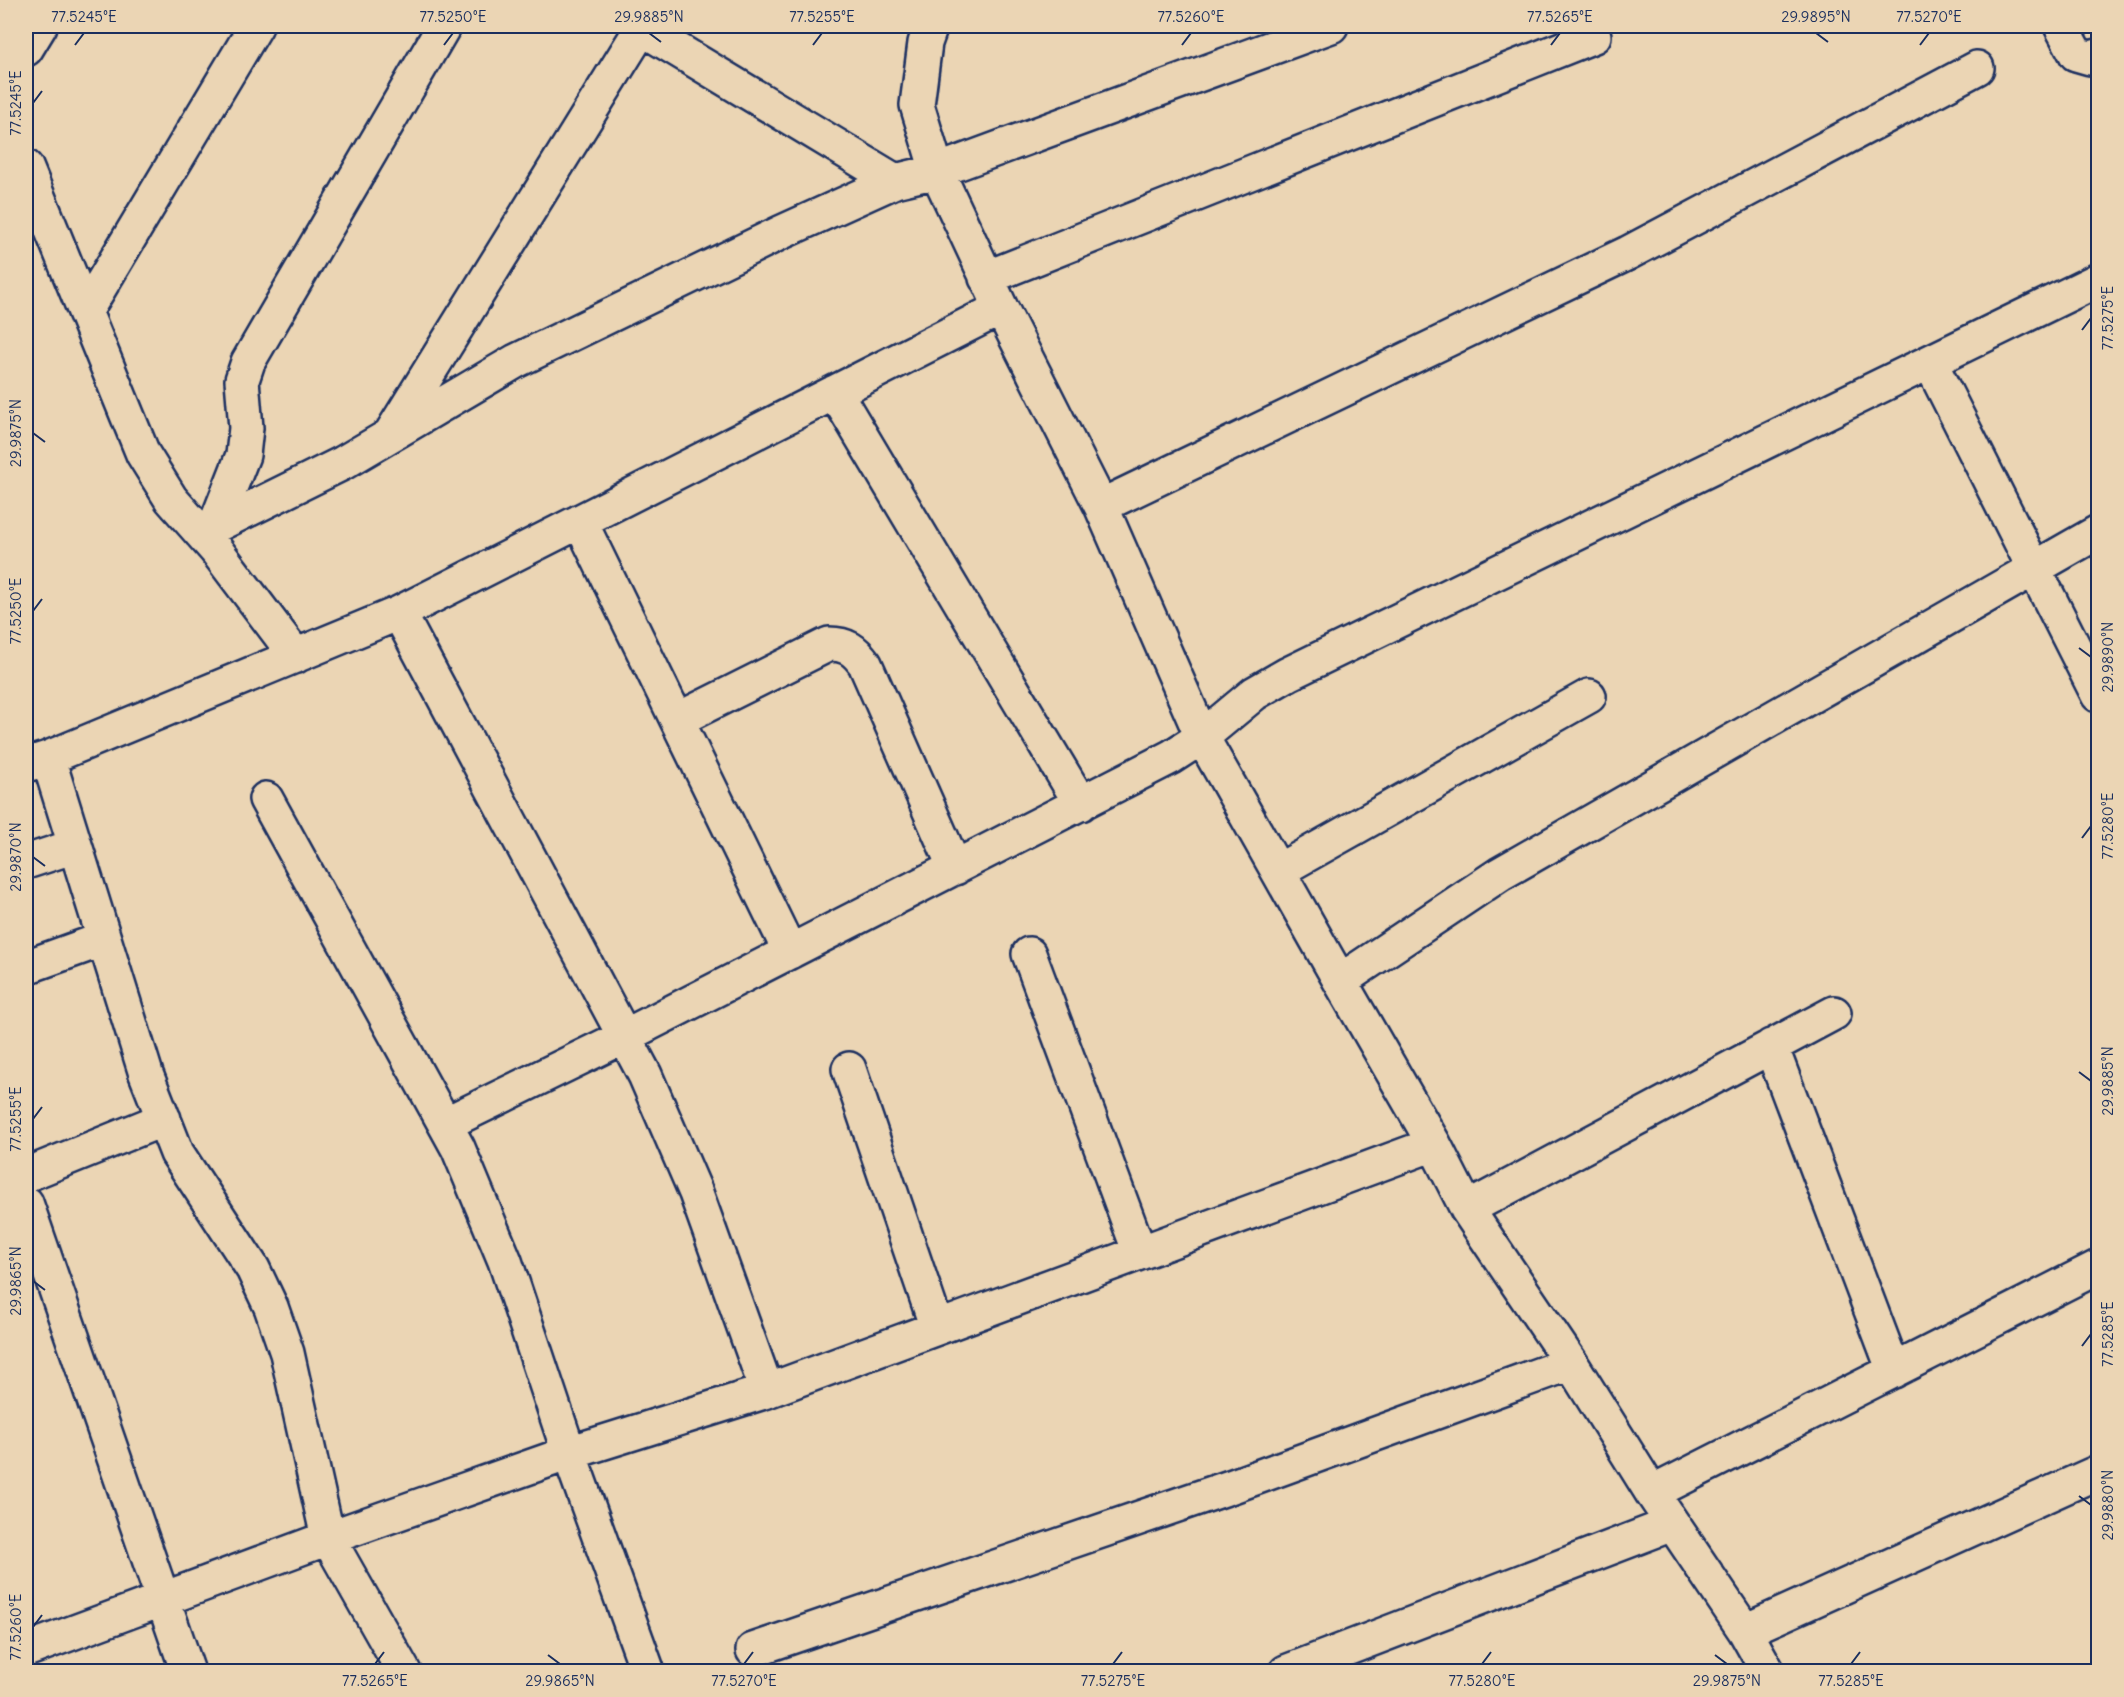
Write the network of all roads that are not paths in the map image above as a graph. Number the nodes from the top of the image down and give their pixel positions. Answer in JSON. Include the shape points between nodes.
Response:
{"nodes":[{"id":1,"x":40,"y":26,"type":"edge"},
{"id":2,"x":256,"y":26,"type":"edge"},
{"id":3,"x":444,"y":26,"type":"edge"},
{"id":4,"x":641,"y":26,"type":"edge"},
{"id":5,"x":931,"y":26,"type":"edge"},
{"id":6,"x":1331,"y":26,"type":"edge"},
{"id":7,"x":2061,"y":26,"type":"edge"},
{"id":8,"x":1594,"y":36,"type":"dead end"},
{"id":9,"x":26,"y":49,"type":"edge"},
{"id":10,"x":2098,"y":56,"type":"edge"},
{"id":11,"x":1977,"y":68,"type":"dead end"},
{"id":12,"x":26,"y":167,"type":"edge"},
{"id":13,"x":937,"y":171,"type":"junction"},
{"id":14,"x":895,"y":181,"type":"junction"},
{"id":15,"x":986,"y":278,"type":"junction"},
{"id":16,"x":2098,"y":280,"type":"edge"},
{"id":17,"x":1001,"y":308,"type":"junction"},
{"id":18,"x":85,"y":312,"type":"junction"},
{"id":19,"x":1930,"y":362,"type":"junction"},
{"id":20,"x":835,"y":392,"type":"junction"},
{"id":21,"x":390,"y":435,"type":"junction"},
{"id":22,"x":1101,"y":506,"type":"junction"},
{"id":23,"x":580,"y":521,"type":"junction"},
{"id":24,"x":208,"y":530,"type":"junction"},
{"id":25,"x":2098,"y":532,"type":"edge"},
{"id":26,"x":2036,"y":568,"type":"junction"},
{"id":27,"x":399,"y":613,"type":"junction"},
{"id":28,"x":296,"y":656,"type":"junction"},
{"id":29,"x":2098,"y":695,"type":"edge"},
{"id":30,"x":1589,"y":696,"type":"dead end"},
{"id":31,"x":677,"y":720,"type":"junction"},
{"id":32,"x":1202,"y":737,"type":"junction"},
{"id":33,"x":37,"y":762,"type":"edge"},
{"id":34,"x":266,"y":799,"type":"dead end"},
{"id":35,"x":1081,"y":804,"type":"junction"},
{"id":36,"x":75,"y":846,"type":"junction"},
{"id":37,"x":26,"y":862,"type":"edge"},
{"id":38,"x":955,"y":868,"type":"junction"},
{"id":39,"x":1278,"y":871,"type":"junction"},
{"id":40,"x":104,"y":939,"type":"junction"},
{"id":41,"x":790,"y":952,"type":"junction"},
{"id":42,"x":1029,"y":954,"type":"dead end"},
{"id":43,"x":26,"y":967,"type":"edge"},
{"id":44,"x":1340,"y":981,"type":"junction"},
{"id":45,"x":1834,"y":1013,"type":"dead end"},
{"id":46,"x":625,"y":1036,"type":"junction"},
{"id":47,"x":1771,"y":1046,"type":"junction"},
{"id":48,"x":849,"y":1069,"type":"dead end"},
{"id":49,"x":164,"y":1119,"type":"junction"},
{"id":50,"x":445,"y":1124,"type":"junction"},
{"id":51,"x":1434,"y":1144,"type":"junction"},
{"id":52,"x":26,"y":1175,"type":"edge"},
{"id":53,"x":26,"y":1203,"type":"edge"},
{"id":54,"x":1467,"y":1209,"type":"junction"},
{"id":55,"x":1140,"y":1253,"type":"junction"},
{"id":56,"x":2098,"y":1267,"type":"edge"},
{"id":57,"x":938,"y":1328,"type":"junction"},
{"id":58,"x":1571,"y":1363,"type":"junction"},
{"id":59,"x":1894,"y":1371,"type":"junction"},
{"id":60,"x":767,"y":1392,"type":"junction"},
{"id":61,"x":569,"y":1453,"type":"junction"},
{"id":62,"x":2098,"y":1472,"type":"edge"},
{"id":63,"x":1652,"y":1493,"type":"junction"},
{"id":64,"x":1672,"y":1524,"type":"junction"},
{"id":65,"x":328,"y":1538,"type":"junction"},
{"id":66,"x":162,"y":1600,"type":"junction"},
{"id":67,"x":1745,"y":1631,"type":"junction"},
{"id":68,"x":26,"y":1650,"type":"edge"},
{"id":69,"x":753,"y":1650,"type":"dead end"},
{"id":70,"x":189,"y":1671,"type":"edge"},
{"id":71,"x":404,"y":1671,"type":"edge"},
{"id":72,"x":648,"y":1671,"type":"edge"},
{"id":73,"x":1286,"y":1671,"type":"edge"},
{"id":74,"x":1768,"y":1671,"type":"edge"}],
"edges":[{"from":1,"to":9,"type":"street"},
{"from":2,"to":18,"type":"street"},
{"from":3,"to":24,"type":"street","via":[[248,362],[242,380],[246,428],[243,455]]},
{"from":4,"to":14,"type":"street"},
{"from":4,"to":21,"type":"street"},
{"from":5,"to":13,"type":"street","via":[[917,105]]},
{"from":6,"to":13,"type":"street"},
{"from":7,"to":10,"type":"street","via":[[2076,54]]},
{"from":8,"to":15,"type":"street"},
{"from":11,"to":22,"type":"street","via":[[1628,253]]},
{"from":12,"to":18,"type":"street"},
{"from":13,"to":14,"type":"street"},
{"from":13,"to":15,"type":"street"},
{"from":14,"to":21,"type":"street","via":[[516,362]]},
{"from":15,"to":17,"type":"street"},
{"from":16,"to":19,"type":"street"},
{"from":17,"to":20,"type":"street"},
{"from":17,"to":22,"type":"street"},
{"from":18,"to":24,"type":"street","via":[[143,454],[171,499]]},
{"from":19,"to":26,"type":"street"},
{"from":19,"to":32,"type":"street","via":[[1288,674],[1255,693]]},
{"from":20,"to":23,"type":"street"},
{"from":20,"to":35,"type":"street"},
{"from":21,"to":24,"type":"street","via":[[343,463]]},
{"from":22,"to":32,"type":"street"},
{"from":23,"to":27,"type":"street"},
{"from":23,"to":31,"type":"street"},
{"from":24,"to":28,"type":"street","via":[[216,550]]},
{"from":25,"to":26,"type":"street"},
{"from":26,"to":29,"type":"street"},
{"from":26,"to":44,"type":"street","via":[[1500,873]]},
{"from":27,"to":28,"type":"street"},
{"from":27,"to":46,"type":"street"},
{"from":28,"to":33,"type":"street"},
{"from":30,"to":39,"type":"street"},
{"from":31,"to":38,"type":"street","via":[[829,644],[842,644],[855,651],[865,664]]},
{"from":31,"to":41,"type":"street"},
{"from":32,"to":35,"type":"street","via":[[1171,758]]},
{"from":32,"to":39,"type":"street"},
{"from":33,"to":36,"type":"street"},
{"from":34,"to":50,"type":"street"},
{"from":35,"to":38,"type":"street"},
{"from":36,"to":37,"type":"street"},
{"from":36,"to":40,"type":"street"},
{"from":38,"to":41,"type":"street"},
{"from":39,"to":44,"type":"street"},
{"from":40,"to":43,"type":"street"},
{"from":40,"to":49,"type":"street"},
{"from":41,"to":46,"type":"street"},
{"from":42,"to":55,"type":"street"},
{"from":44,"to":51,"type":"street"},
{"from":45,"to":47,"type":"street"},
{"from":46,"to":50,"type":"street"},
{"from":46,"to":60,"type":"street","via":[[696,1193]]},
{"from":47,"to":54,"type":"street"},
{"from":47,"to":59,"type":"street"},
{"from":48,"to":57,"type":"street"},
{"from":49,"to":52,"type":"street"},
{"from":49,"to":65,"type":"street","via":[[177,1153],[253,1269],[271,1307],[286,1353]]},
{"from":50,"to":61,"type":"street","via":[[505,1261]]},
{"from":51,"to":54,"type":"street"},
{"from":51,"to":55,"type":"street"},
{"from":53,"to":66,"type":"street"},
{"from":54,"to":58,"type":"street"},
{"from":55,"to":57,"type":"street"},
{"from":56,"to":59,"type":"street"},
{"from":57,"to":60,"type":"street"},
{"from":58,"to":63,"type":"street"},
{"from":58,"to":69,"type":"street","via":[[1230,1487]]},
{"from":59,"to":63,"type":"street"},
{"from":60,"to":61,"type":"street"},
{"from":61,"to":65,"type":"street"},
{"from":61,"to":72,"type":"street"},
{"from":62,"to":67,"type":"street"},
{"from":63,"to":64,"type":"street"},
{"from":64,"to":67,"type":"street"},
{"from":64,"to":73,"type":"street"},
{"from":65,"to":66,"type":"street"},
{"from":65,"to":71,"type":"street"},
{"from":66,"to":68,"type":"street"},
{"from":66,"to":70,"type":"street"},
{"from":67,"to":74,"type":"street"}]}
